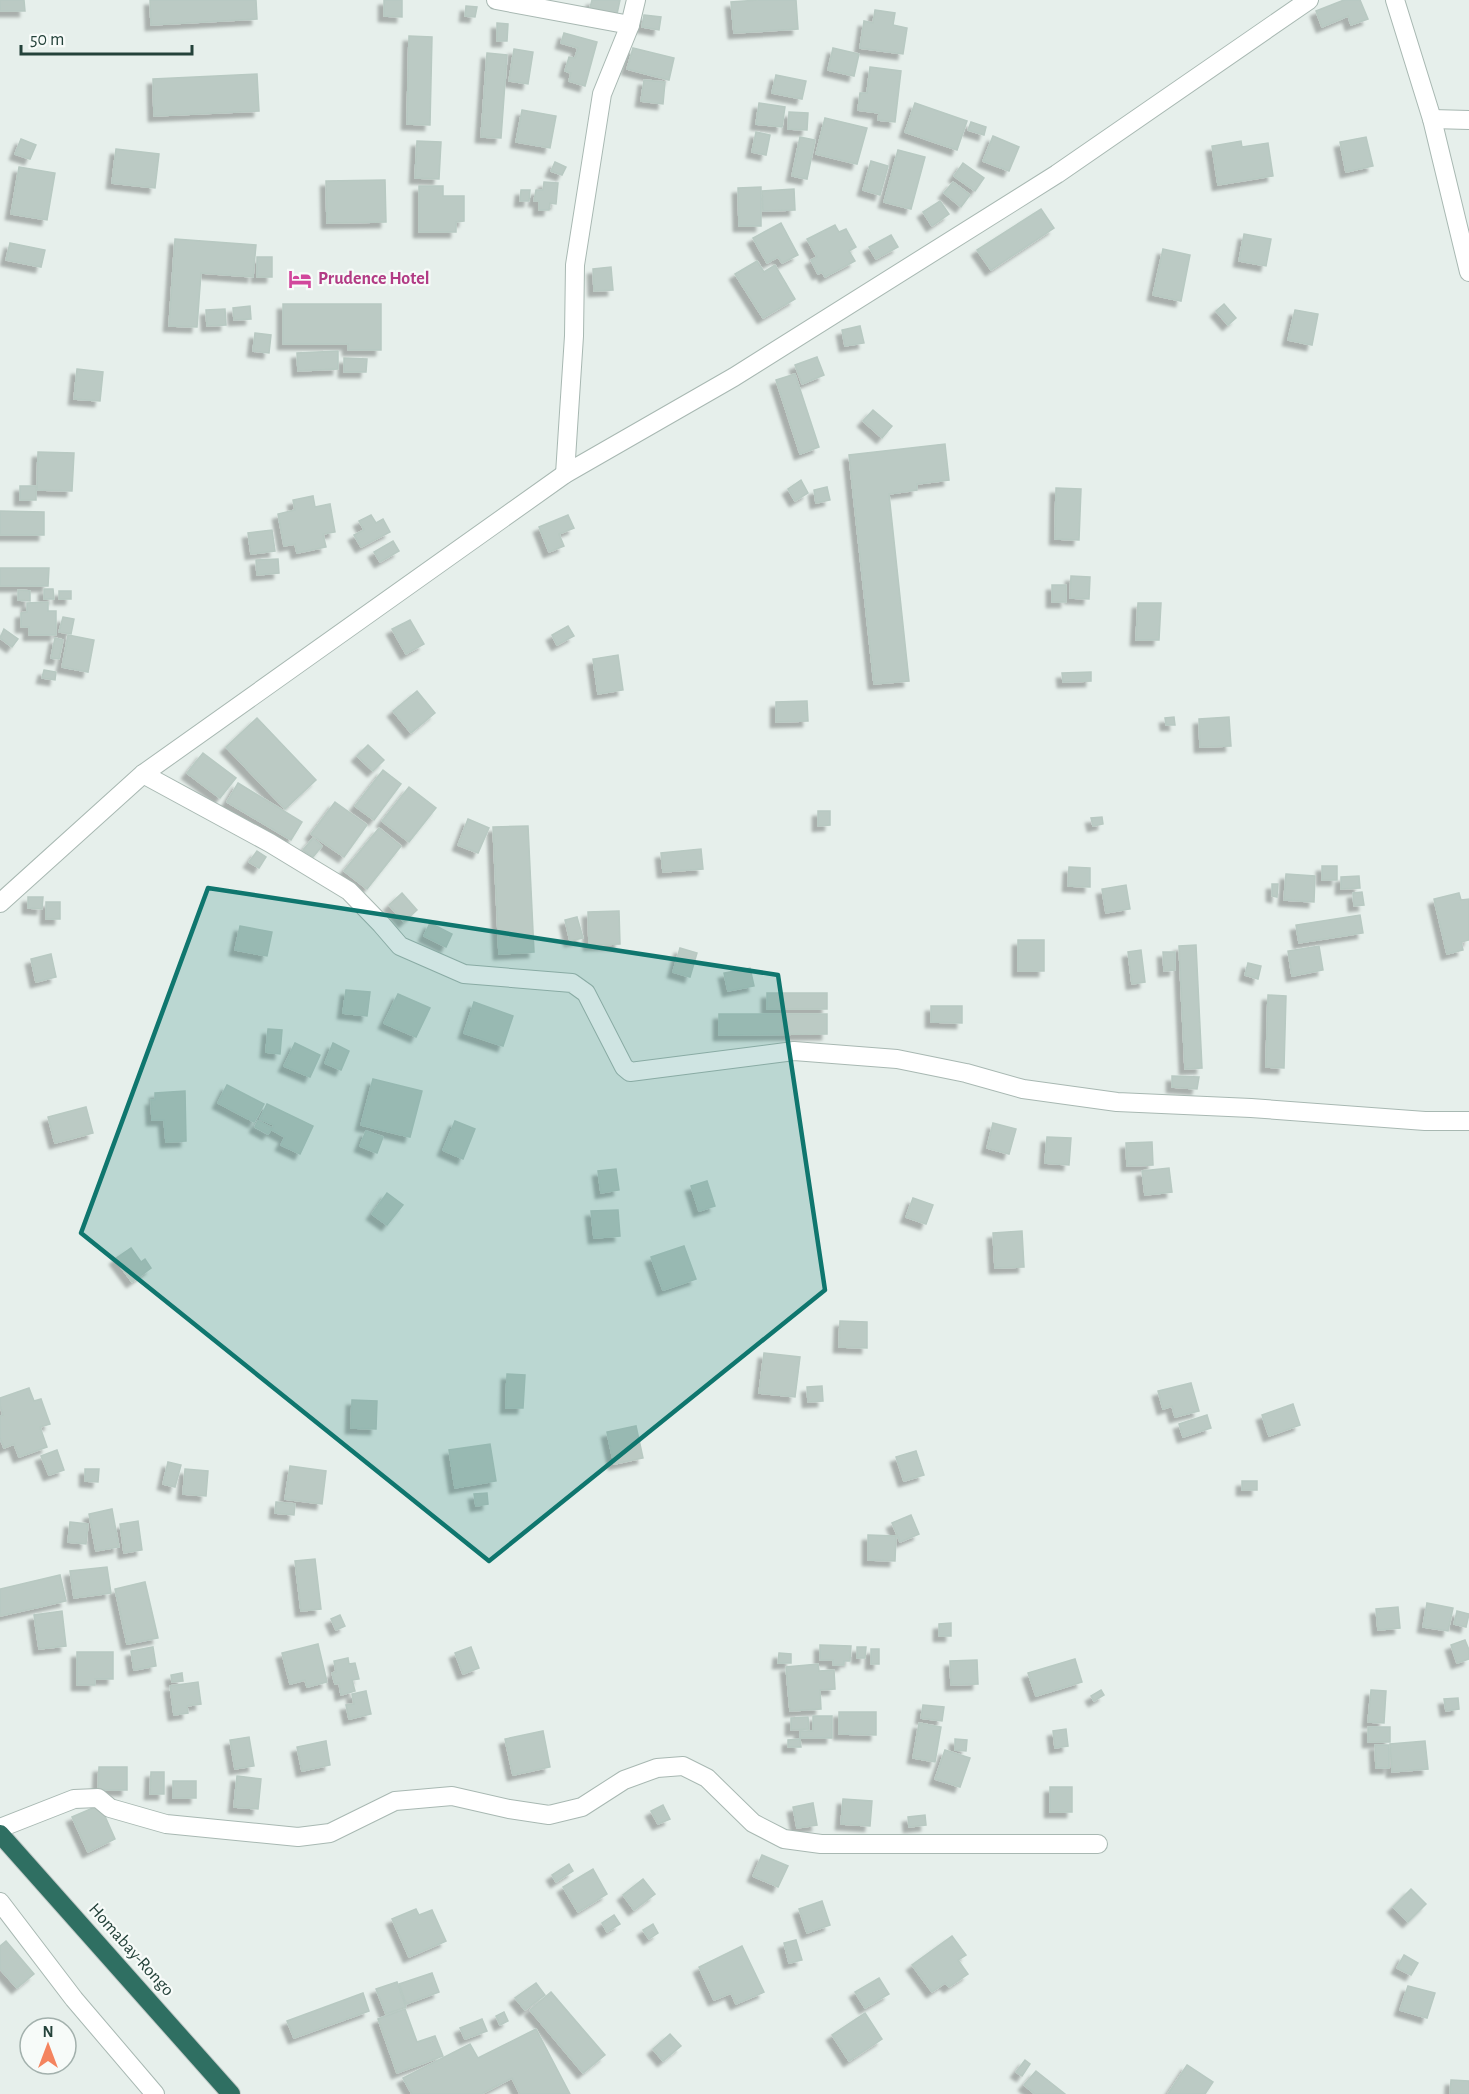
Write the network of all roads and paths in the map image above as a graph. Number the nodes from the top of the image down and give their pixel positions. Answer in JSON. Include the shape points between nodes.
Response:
{"nodes":[{"id":1,"x":496,"y":0,"type":"edge"},
{"id":2,"x":636,"y":0,"type":"edge"},
{"id":3,"x":1309,"y":0,"type":"edge"},
{"id":4,"x":1395,"y":0,"type":"edge"},
{"id":5,"x":630,"y":25,"type":"junction"},
{"id":6,"x":1432,"y":119,"type":"junction"},
{"id":7,"x":1469,"y":120,"type":"edge"},
{"id":8,"x":1469,"y":272,"type":"edge"},
{"id":9,"x":565,"y":474,"type":"junction"},
{"id":10,"x":143,"y":774,"type":"junction"},
{"id":11,"x":0,"y":903,"type":"edge"},
{"id":12,"x":1469,"y":1121,"type":"edge"},
{"id":13,"x":0,"y":1828,"type":"edge"},
{"id":14,"x":0,"y":1834,"type":"edge"},
{"id":15,"x":1098,"y":1844,"type":"dead end"},
{"id":16,"x":0,"y":1902,"type":"edge"},
{"id":17,"x":155,"y":2094,"type":"edge"},
{"id":18,"x":231,"y":2094,"type":"edge"}],
"edges":[{"from":1,"to":5,"type":"street"},
{"from":2,"to":5,"type":"street"},
{"from":3,"to":9,"type":"street","via":[[1056,174],[734,377]]},
{"from":4,"to":6,"type":"street"},
{"from":5,"to":9,"type":"street","via":[[602,94],[576,265]]},
{"from":6,"to":7,"type":"street"},
{"from":6,"to":8,"type":"street"},
{"from":9,"to":10,"type":"street"},
{"from":10,"to":11,"type":"street"},
{"from":10,"to":12,"type":"street","via":[[349,891],[400,946],[464,974],[572,983],[580,987],[630,1072],[794,1051],[897,1059],[1023,1089],[1117,1102]]},
{"from":13,"to":15,"type":"street","via":[[74,1799],[98,1798],[110,1808],[166,1824],[298,1837],[330,1833],[395,1801],[452,1796],[549,1815],[582,1807],[624,1780],[657,1768],[683,1766],[707,1778],[753,1823],[784,1839],[821,1844]]},
{"from":14,"to":18,"type":"highway","name":"Homabay-Rongo"},
{"from":16,"to":17,"type":"street","via":[[74,2000]]}]}
